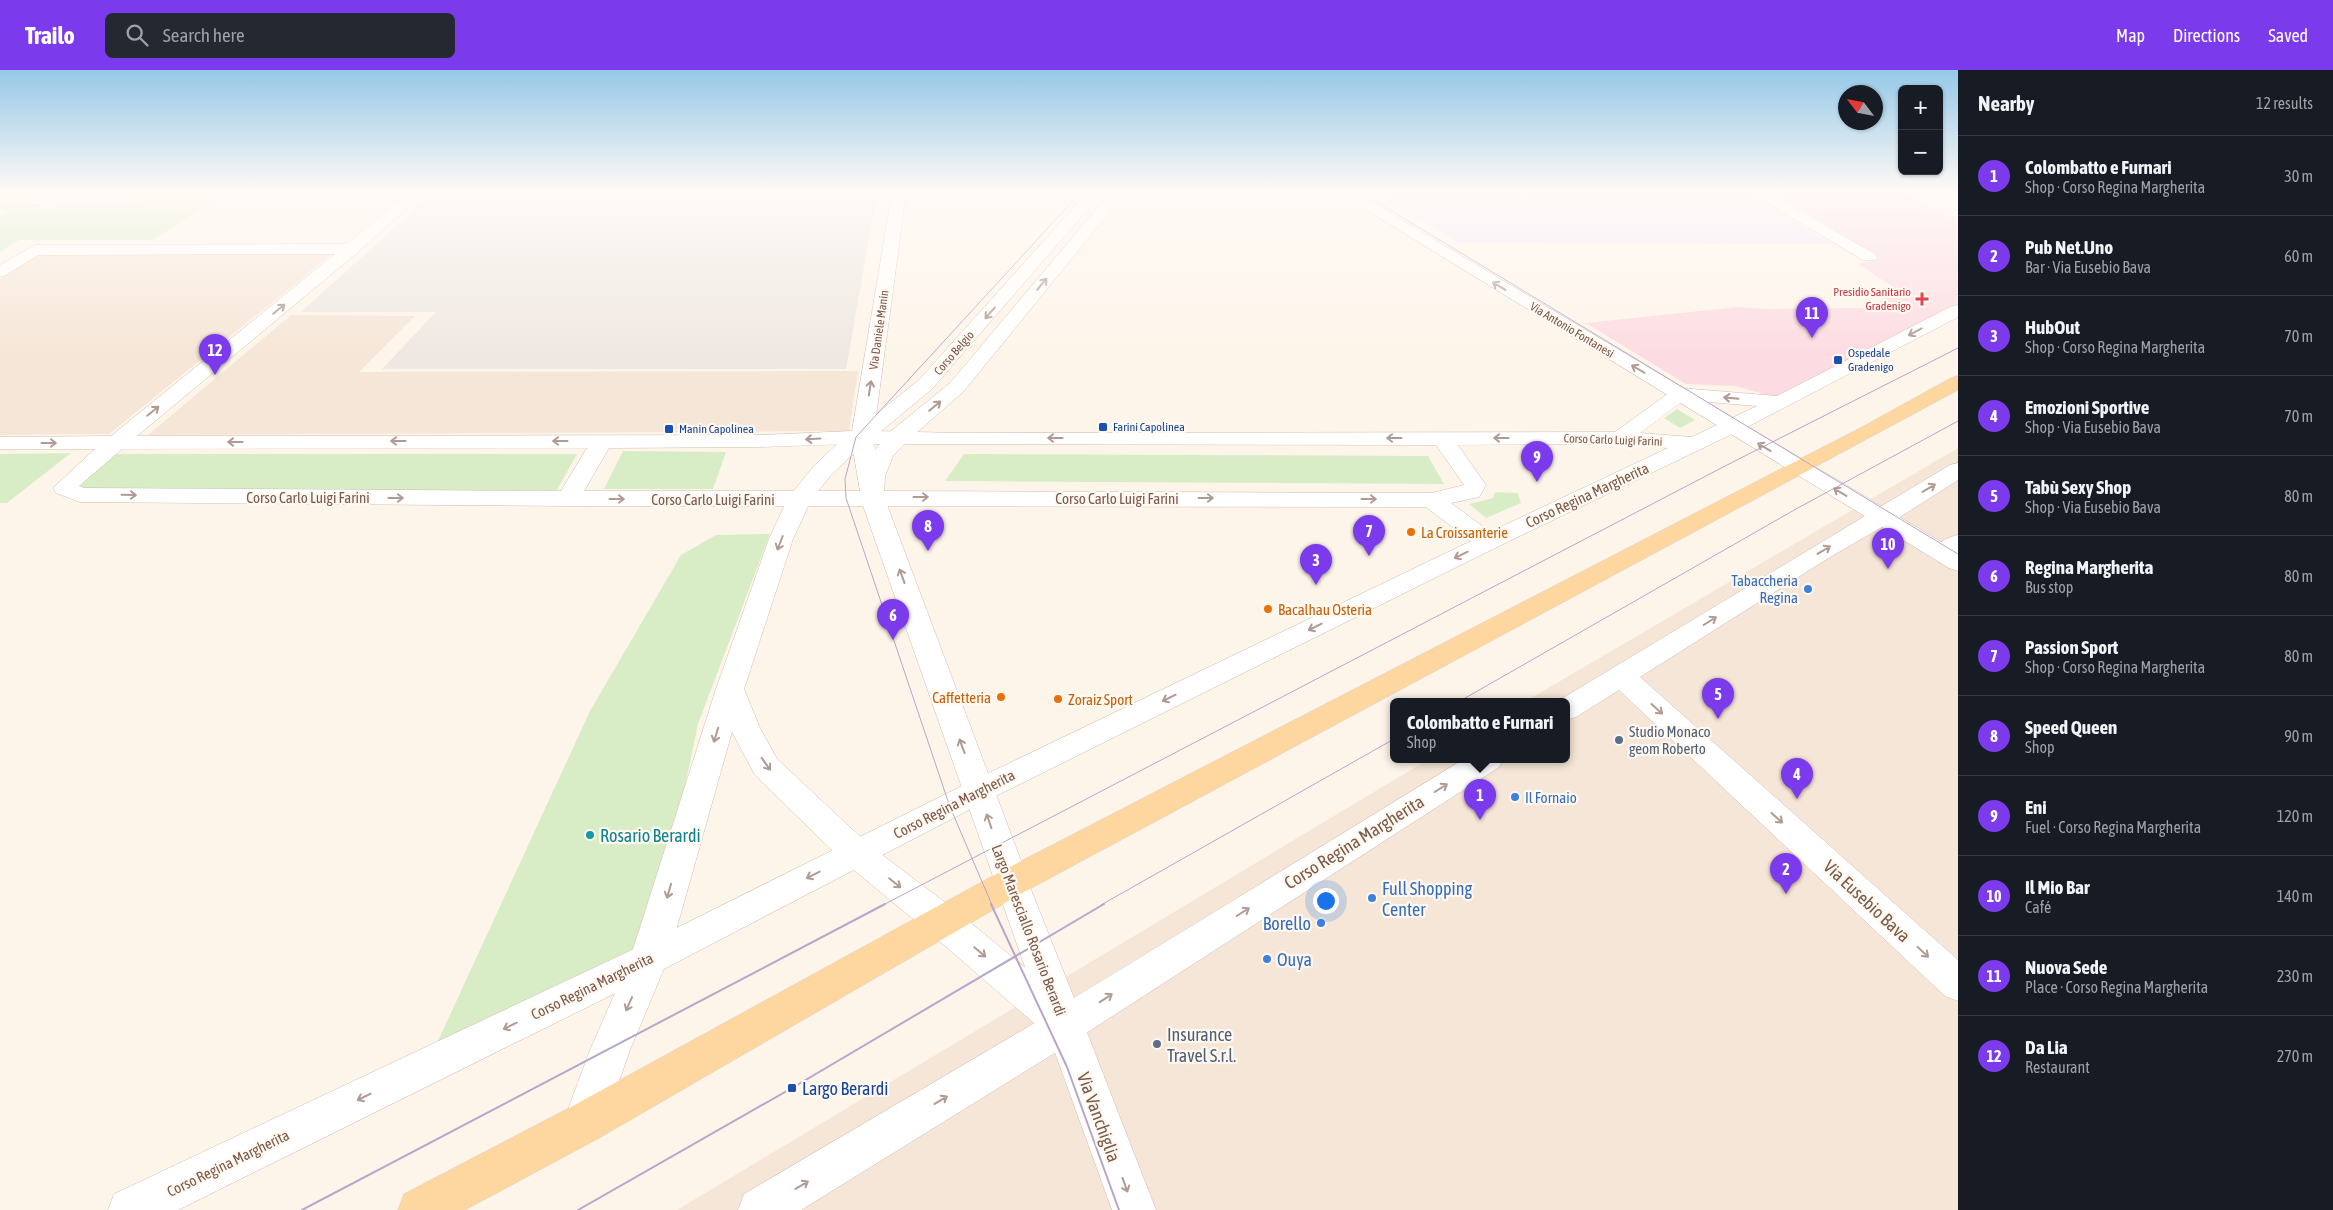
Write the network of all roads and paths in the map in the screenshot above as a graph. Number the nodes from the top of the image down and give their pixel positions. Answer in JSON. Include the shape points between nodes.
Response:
{"nodes":[{"id":1,"x":355,"y":246,"type":"edge"},
{"id":2,"x":891,"y":246,"type":"edge"},
{"id":3,"x":1048,"y":246,"type":"edge"},
{"id":4,"x":1074,"y":246,"type":"edge"},
{"id":5,"x":1434,"y":246,"type":"edge"},
{"id":6,"x":1850,"y":246,"type":"edge"},
{"id":7,"x":352,"y":249,"type":"junction"},
{"id":8,"x":1869,"y":257,"type":"dead end"},
{"id":9,"x":0,"y":272,"type":"edge"},
{"id":10,"x":1958,"y":310,"type":"edge"},
{"id":11,"x":1958,"y":382,"type":"edge"},
{"id":12,"x":1680,"y":394,"type":"junction"},
{"id":13,"x":1780,"y":402,"type":"junction"},
{"id":14,"x":1730,"y":427,"type":"junction"},
{"id":15,"x":862,"y":437,"type":"junction"},
{"id":16,"x":898,"y":437,"type":"junction"},
{"id":17,"x":1442,"y":438,"type":"junction"},
{"id":18,"x":1620,"y":438,"type":"junction"},
{"id":19,"x":602,"y":441,"type":"junction"},
{"id":20,"x":116,"y":442,"type":"junction"},
{"id":21,"x":0,"y":443,"type":"edge"},
{"id":22,"x":1694,"y":444,"type":"junction"},
{"id":23,"x":1798,"y":467,"type":"junction"},
{"id":24,"x":1956,"y":476,"type":"edge"},
{"id":25,"x":872,"y":497,"type":"junction"},
{"id":26,"x":800,"y":498,"type":"junction"},
{"id":27,"x":568,"y":499,"type":"junction"},
{"id":28,"x":1432,"y":500,"type":"junction"},
{"id":29,"x":1882,"y":517,"type":"junction"},
{"id":30,"x":1488,"y":542,"type":"junction"},
{"id":31,"x":1953,"y":553,"type":"edge"},
{"id":32,"x":1621,"y":676,"type":"junction"},
{"id":33,"x":730,"y":689,"type":"junction"},
{"id":34,"x":1570,"y":708,"type":"edge"},
{"id":35,"x":1482,"y":763,"type":"edge"},
{"id":36,"x":979,"y":792,"type":"junction"},
{"id":37,"x":856,"y":853,"type":"junction"},
{"id":38,"x":1012,"y":882,"type":"junction"},
{"id":39,"x":942,"y":921,"type":"junction"},
{"id":40,"x":649,"y":959,"type":"junction"},
{"id":41,"x":1958,"y":984,"type":"edge"},
{"id":42,"x":1065,"y":1025,"type":"junction"},
{"id":43,"x":584,"y":1123,"type":"junction"},
{"id":44,"x":130,"y":1210,"type":"edge"},
{"id":45,"x":420,"y":1210,"type":"edge"},
{"id":46,"x":760,"y":1210,"type":"edge"},
{"id":47,"x":1134,"y":1210,"type":"edge"}],
"edges":[{"from":1,"to":7,"type":"street"},
{"from":15,"to":2,"type":"street","name":"Via Daniele Manin","one_way":true},
{"from":3,"to":15,"type":"street","name":"Corso Belgio","one_way":true,"via":[[925,385]]},
{"from":16,"to":4,"type":"street","name":"Corso Belgio","one_way":true,"via":[[957,387]]},
{"from":12,"to":5,"type":"street","name":"Via Antonio Fontanesi","one_way":true},
{"from":6,"to":8,"type":"street"},
{"from":7,"to":9,"type":"street","via":[[35,250]]},
{"from":20,"to":7,"type":"street","one_way":true},
{"from":10,"to":13,"type":"street","name":"Corso Regina Margherita","one_way":true},
{"from":11,"to":23,"type":"main road"},
{"from":13,"to":12,"type":"street","one_way":true},
{"from":12,"to":14,"type":"street","name":"Via Antonio Fontanesi"},
{"from":12,"to":18,"type":"street"},
{"from":13,"to":14,"type":"street","name":"Corso Regina Margherita"},
{"from":14,"to":22,"type":"street","name":"Corso Regina Margherita"},
{"from":23,"to":14,"type":"street","name":"Via Antonio Fontanesi","one_way":true},
{"from":15,"to":16,"type":"street","name":"Corso Carlo Luigi Farini"},
{"from":15,"to":19,"type":"street","name":"Corso Carlo Luigi Farini","one_way":true},
{"from":15,"to":25,"type":"street","name":"Largo Maresciallo Rosario Berardi"},
{"from":15,"to":26,"type":"street","name":"Corso Belgio","via":[[822,471]]},
{"from":17,"to":16,"type":"street","name":"Corso Carlo Luigi Farini","one_way":true},
{"from":16,"to":25,"type":"street","name":"Corso Belgio","via":[[878,464]]},
{"from":18,"to":17,"type":"street","name":"Corso Carlo Luigi Farini","one_way":true},
{"from":17,"to":28,"type":"street","name":"Corso Carlo Luigi Farini","via":[[1475,485],[1471,492]]},
{"from":18,"to":22,"type":"street","name":"Corso Carlo Luigi Farini"},
{"from":19,"to":20,"type":"street","name":"Corso Carlo Luigi Farini","one_way":true},
{"from":19,"to":27,"type":"street"},
{"from":21,"to":20,"type":"street","name":"Corso Carlo Luigi Farini","one_way":true},
{"from":20,"to":27,"type":"street","name":"Corso Carlo Luigi Farini","one_way":true,"via":[[64,488],[80,495]]},
{"from":22,"to":30,"type":"street","name":"Corso Regina Margherita"},
{"from":29,"to":23,"type":"street","name":"Via Antonio Fontanesi","one_way":true},
{"from":23,"to":38,"type":"main road"},
{"from":29,"to":24,"type":"street","one_way":true},
{"from":25,"to":26,"type":"street","name":"Corso Carlo Luigi Farini"},
{"from":25,"to":28,"type":"street","name":"Corso Carlo Luigi Farini","one_way":true},
{"from":36,"to":25,"type":"street","name":"Largo Maresciallo Rosario Berardi","one_way":true},
{"from":27,"to":26,"type":"street","name":"Corso Carlo Luigi Farini","one_way":true},
{"from":26,"to":33,"type":"street","one_way":true,"via":[[781,539]]},
{"from":28,"to":30,"type":"street"},
{"from":29,"to":31,"type":"street","name":"Via Antonio Fontanesi"},
{"from":32,"to":29,"type":"street","one_way":true},
{"from":30,"to":36,"type":"street","name":"Corso Regina Margherita","one_way":true},
{"from":32,"to":34,"type":"street"},
{"from":32,"to":41,"type":"street","name":"Via Eusebio Bava","one_way":true},
{"from":33,"to":37,"type":"street","name":"Largo Maresciallo Rosario Berardi","one_way":true,"via":[[745,728],[766,766]]},
{"from":33,"to":40,"type":"street","one_way":true},
{"from":42,"to":35,"type":"street","name":"Corso Regina Margherita","one_way":true},
{"from":36,"to":37,"type":"street","name":"Corso Regina Margherita"},
{"from":38,"to":36,"type":"street","name":"Largo Maresciallo Rosario Berardi","one_way":true},
{"from":37,"to":39,"type":"street","name":"Largo Maresciallo Rosario Berardi","one_way":true},
{"from":37,"to":40,"type":"street","name":"Corso Regina Margherita","one_way":true},
{"from":38,"to":39,"type":"main road"},
{"from":38,"to":42,"type":"street","name":"Largo Maresciallo Rosario Berardi"},
{"from":39,"to":42,"type":"street","name":"Largo Maresciallo Rosario Berardi","one_way":true},
{"from":39,"to":43,"type":"main road"},
{"from":40,"to":43,"type":"street","one_way":true,"via":[[610,1050]]},
{"from":40,"to":44,"type":"street","name":"Corso Regina Margherita","one_way":true},
{"from":46,"to":42,"type":"street","name":"Corso Regina Margherita","one_way":true},
{"from":42,"to":47,"type":"street","name":"Via Vanchiglia","one_way":true},
{"from":43,"to":45,"type":"main road"}]}
